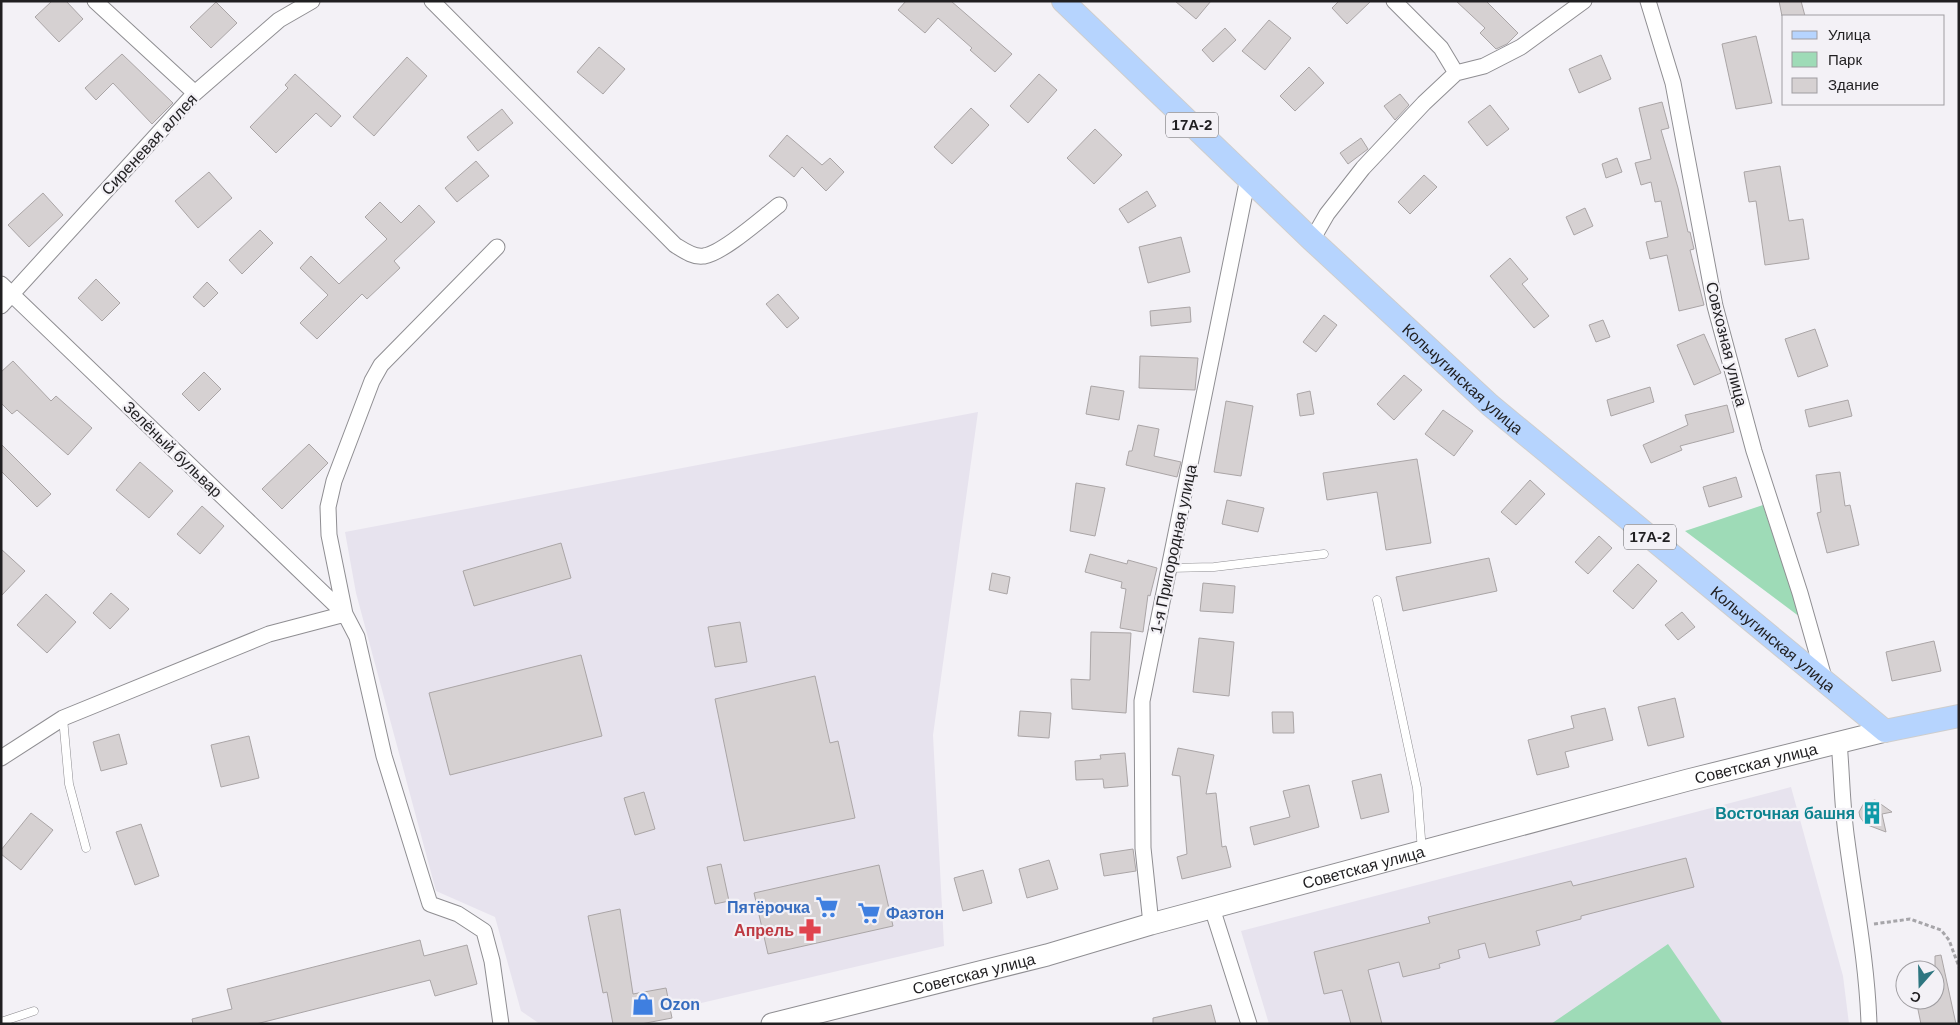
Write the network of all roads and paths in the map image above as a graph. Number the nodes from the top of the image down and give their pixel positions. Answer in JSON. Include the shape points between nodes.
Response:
{"nodes":[{"id":1,"x":95,"y":1,"type":"edge"},
{"id":2,"x":312,"y":1,"type":"edge"},
{"id":3,"x":432,"y":1,"type":"edge"},
{"id":4,"x":1062,"y":1,"type":"edge"},
{"id":5,"x":1394,"y":1,"type":"edge"},
{"id":6,"x":1584,"y":1,"type":"edge"},
{"id":7,"x":1648,"y":1,"type":"edge"},
{"id":8,"x":1456,"y":73,"type":"junction"},
{"id":9,"x":195,"y":93,"type":"junction"},
{"id":10,"x":1248,"y":178,"type":"junction"},
{"id":11,"x":779,"y":205,"type":"dead end"},
{"id":12,"x":1312,"y":240,"type":"junction"},
{"id":13,"x":497,"y":247,"type":"dead end"},
{"id":14,"x":6,"y":289,"type":"edge"},
{"id":15,"x":1,"y":306,"type":"edge"},
{"id":16,"x":1324,"y":554,"type":"dead end"},
{"id":17,"x":1169,"y":568,"type":"junction"},
{"id":18,"x":1377,"y":600,"type":"dead end"},
{"id":19,"x":345,"y":614,"type":"junction"},
{"id":20,"x":1825,"y":683,"type":"junction"},
{"id":21,"x":1959,"y":716,"type":"edge"},
{"id":22,"x":63,"y":718,"type":"junction"},
{"id":23,"x":1885,"y":731,"type":"junction"},
{"id":24,"x":1839,"y":742,"type":"junction"},
{"id":25,"x":1,"y":758,"type":"edge"},
{"id":26,"x":86,"y":848,"type":"dead end"},
{"id":27,"x":1422,"y":853,"type":"junction"},
{"id":28,"x":1212,"y":908,"type":"junction"},
{"id":29,"x":1151,"y":924,"type":"junction"},
{"id":30,"x":1861,"y":927,"type":"junction"},
{"id":31,"x":1959,"y":967,"type":"edge"},
{"id":32,"x":34,"y":1011,"type":"dead end"},
{"id":33,"x":801,"y":1020,"type":"edge"},
{"id":34,"x":1,"y":1022,"type":"edge"},
{"id":35,"x":501,"y":1024,"type":"edge"},
{"id":36,"x":772,"y":1024,"type":"edge"},
{"id":37,"x":1249,"y":1024,"type":"edge"},
{"id":38,"x":1869,"y":1024,"type":"edge"}],
"edges":[{"from":1,"to":9,"type":"street"},
{"from":2,"to":9,"type":"street","name":"Сиреневая аллея","via":[[279,20]]},
{"from":3,"to":11,"type":"street","via":[[675,245],[690,254],[702,257],[715,253]]},
{"from":4,"to":10,"type":"main road","name":"Кольчугинская улица","number":"17А-2"},
{"from":5,"to":8,"type":"street","via":[[1441,48]]},
{"from":6,"to":8,"type":"street","via":[[1521,47],[1484,66]]},
{"from":7,"to":20,"type":"street","name":"Совхозная улица","via":[[1674,82],[1718,316],[1754,451]]},
{"from":8,"to":12,"type":"street","via":[[1363,168],[1326,214]]},
{"from":9,"to":14,"type":"street","name":"Сиреневая аллея"},
{"from":10,"to":12,"type":"main road","name":"Кольчугинская улица","number":"17А-2"},
{"from":10,"to":17,"type":"street","name":"1-я Пригородная улица"},
{"from":12,"to":20,"type":"main road","name":"Кольчугинская улица","number":"17А-2","via":[[1490,405]]},
{"from":13,"to":19,"type":"street","via":[[381,365],[372,381],[334,481],[328,507],[329,535]]},
{"from":14,"to":15,"type":"street","name":"Сиреневая аллея"},
{"from":14,"to":19,"type":"street","name":"Зелёный бульвар"},
{"from":16,"to":17,"type":"lane","via":[[1214,567]]},
{"from":17,"to":29,"type":"street","name":"1-я Пригородная улица","via":[[1142,701],[1143,848]]},
{"from":18,"to":27,"type":"lane","via":[[1418,788]]},
{"from":19,"to":22,"type":"street","via":[[269,634]]},
{"from":19,"to":35,"type":"street","via":[[357,637],[384,756],[430,904],[458,914],[484,931]]},
{"from":20,"to":23,"type":"main road","name":"Кольчугинская улица","number":"17А-2"},
{"from":21,"to":23,"type":"main road","name":"Советская улица"},
{"from":22,"to":25,"type":"street"},
{"from":22,"to":26,"type":"lane","via":[[69,784]]},
{"from":23,"to":24,"type":"street","name":"Советская улица"},
{"from":24,"to":27,"type":"street","name":"Советская улица"},
{"from":24,"to":30,"type":"street","via":[[1846,840]]},
{"from":27,"to":28,"type":"street","name":"Советская улица"},
{"from":28,"to":29,"type":"street","name":"Советская улица"},
{"from":28,"to":37,"type":"street"},
{"from":29,"to":33,"type":"street","name":"Советская улица"},
{"from":30,"to":31,"type":"path","via":[[1910,919],[1941,930],[1949,940]]},
{"from":30,"to":38,"type":"street"},
{"from":32,"to":34,"type":"lane"},
{"from":33,"to":36,"type":"street","name":"Советская улица"}]}
